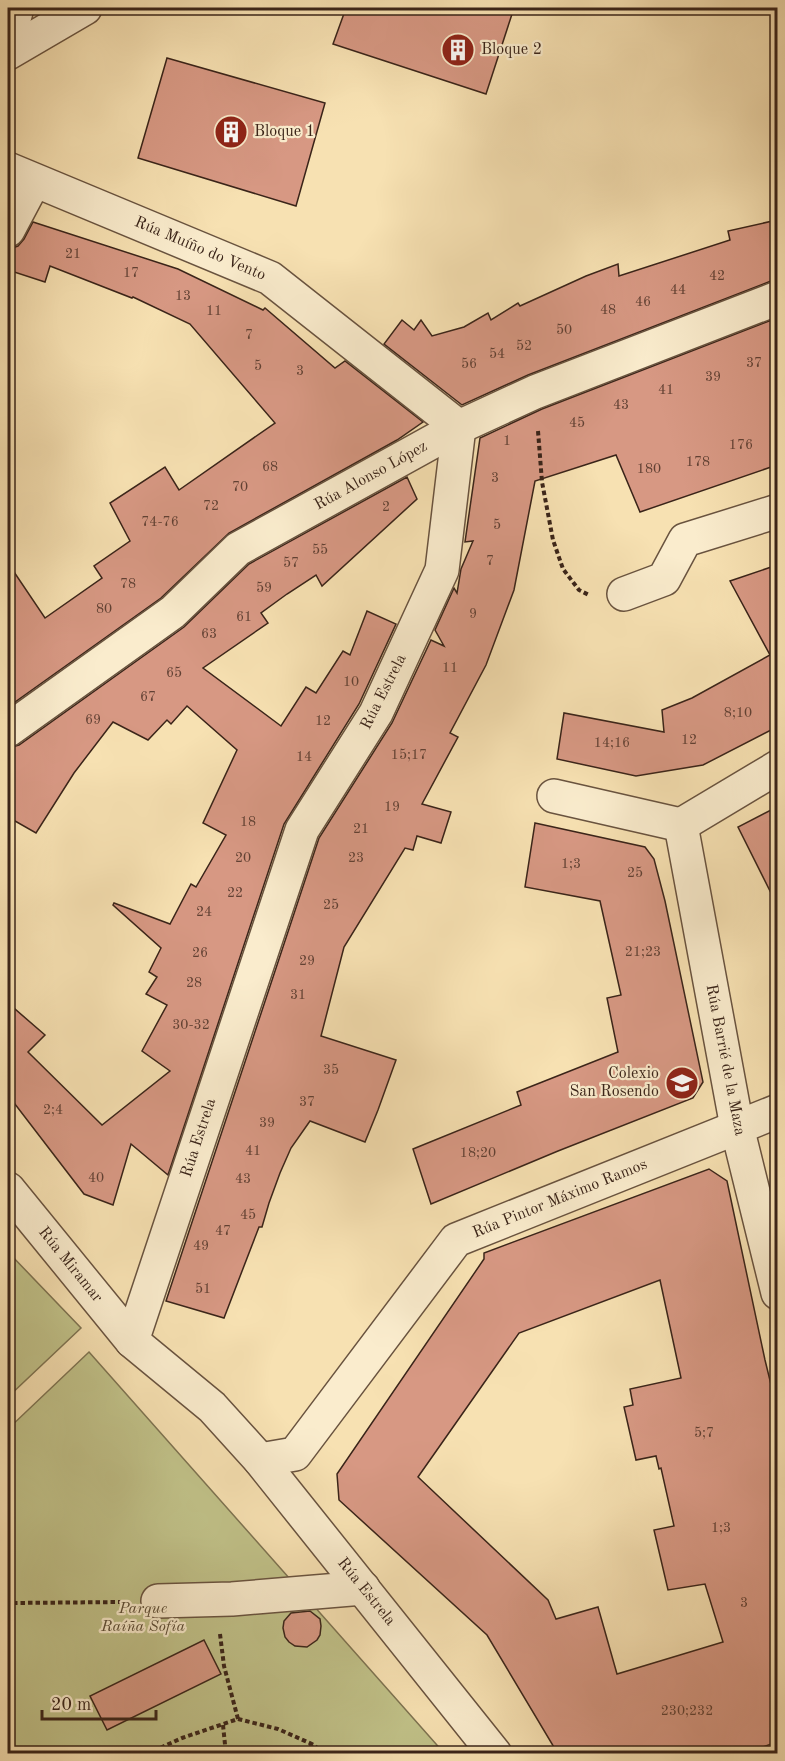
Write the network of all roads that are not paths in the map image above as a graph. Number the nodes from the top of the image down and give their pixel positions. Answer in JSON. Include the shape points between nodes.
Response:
{"nodes":[{"id":1,"x":17,"y":8,"type":"edge"},
{"id":2,"x":85,"y":8,"type":"edge"},
{"id":3,"x":8,"y":40,"type":"edge"},
{"id":4,"x":8,"y":53,"type":"edge"},
{"id":5,"x":21,"y":175,"type":"edge"},
{"id":6,"x":8,"y":230,"type":"edge"},
{"id":7,"x":777,"y":298,"type":"edge"},
{"id":8,"x":459,"y":428,"type":"junction"},
{"id":9,"x":777,"y":511,"type":"edge"},
{"id":10,"x":624,"y":594,"type":"road end"},
{"id":11,"x":8,"y":730,"type":"edge"},
{"id":12,"x":777,"y":767,"type":"edge"},
{"id":13,"x":554,"y":796,"type":"dead end"},
{"id":14,"x":681,"y":825,"type":"junction"},
{"id":15,"x":777,"y":1111,"type":"edge"},
{"id":16,"x":737,"y":1127,"type":"junction"},
{"id":17,"x":8,"y":1190,"type":"edge"},
{"id":18,"x":777,"y":1293,"type":"edge"},
{"id":19,"x":132,"y":1341,"type":"junction"},
{"id":20,"x":260,"y":1460,"type":"junction"},
{"id":21,"x":363,"y":1588,"type":"junction"},
{"id":22,"x":158,"y":1601,"type":"road end"},
{"id":23,"x":495,"y":1754,"type":"edge"}],
"edges":[{"from":1,"to":3,"type":"street"},
{"from":2,"to":4,"type":"street"},
{"from":5,"to":6,"type":"street"},
{"from":5,"to":8,"type":"street","name":"Rúa Muíño do Vento","via":[[270,278]]},
{"from":7,"to":8,"type":"street","name":"Rúa Alonso López","via":[[535,392]]},
{"from":8,"to":11,"type":"street","name":"Rúa Alonso López","via":[[238,549],[173,612]]},
{"from":8,"to":19,"type":"street","name":"Rúa Estrela","via":[[442,570],[376,713],[302,830]]},
{"from":9,"to":10,"type":"street","via":[[685,540],[664,579]]},
{"from":12,"to":14,"type":"street"},
{"from":13,"to":14,"type":"street"},
{"from":14,"to":16,"type":"street","name":"Rúa Barrié de la Maza"},
{"from":15,"to":16,"type":"street","name":"Rúa Pintor Máximo Ramos"},
{"from":16,"to":18,"type":"street","name":"Rúa Barrié de la Maza"},
{"from":16,"to":20,"type":"street","name":"Rúa Pintor Máximo Ramos","via":[[456,1240],[295,1454]]},
{"from":17,"to":19,"type":"street","name":"Rúa Miramar"},
{"from":19,"to":20,"type":"street","name":"Rúa Estrela","via":[[212,1407]]},
{"from":20,"to":21,"type":"street","name":"Rúa Estrela"},
{"from":21,"to":22,"type":"street"},
{"from":21,"to":23,"type":"street","name":"Rúa Estrela"}]}
